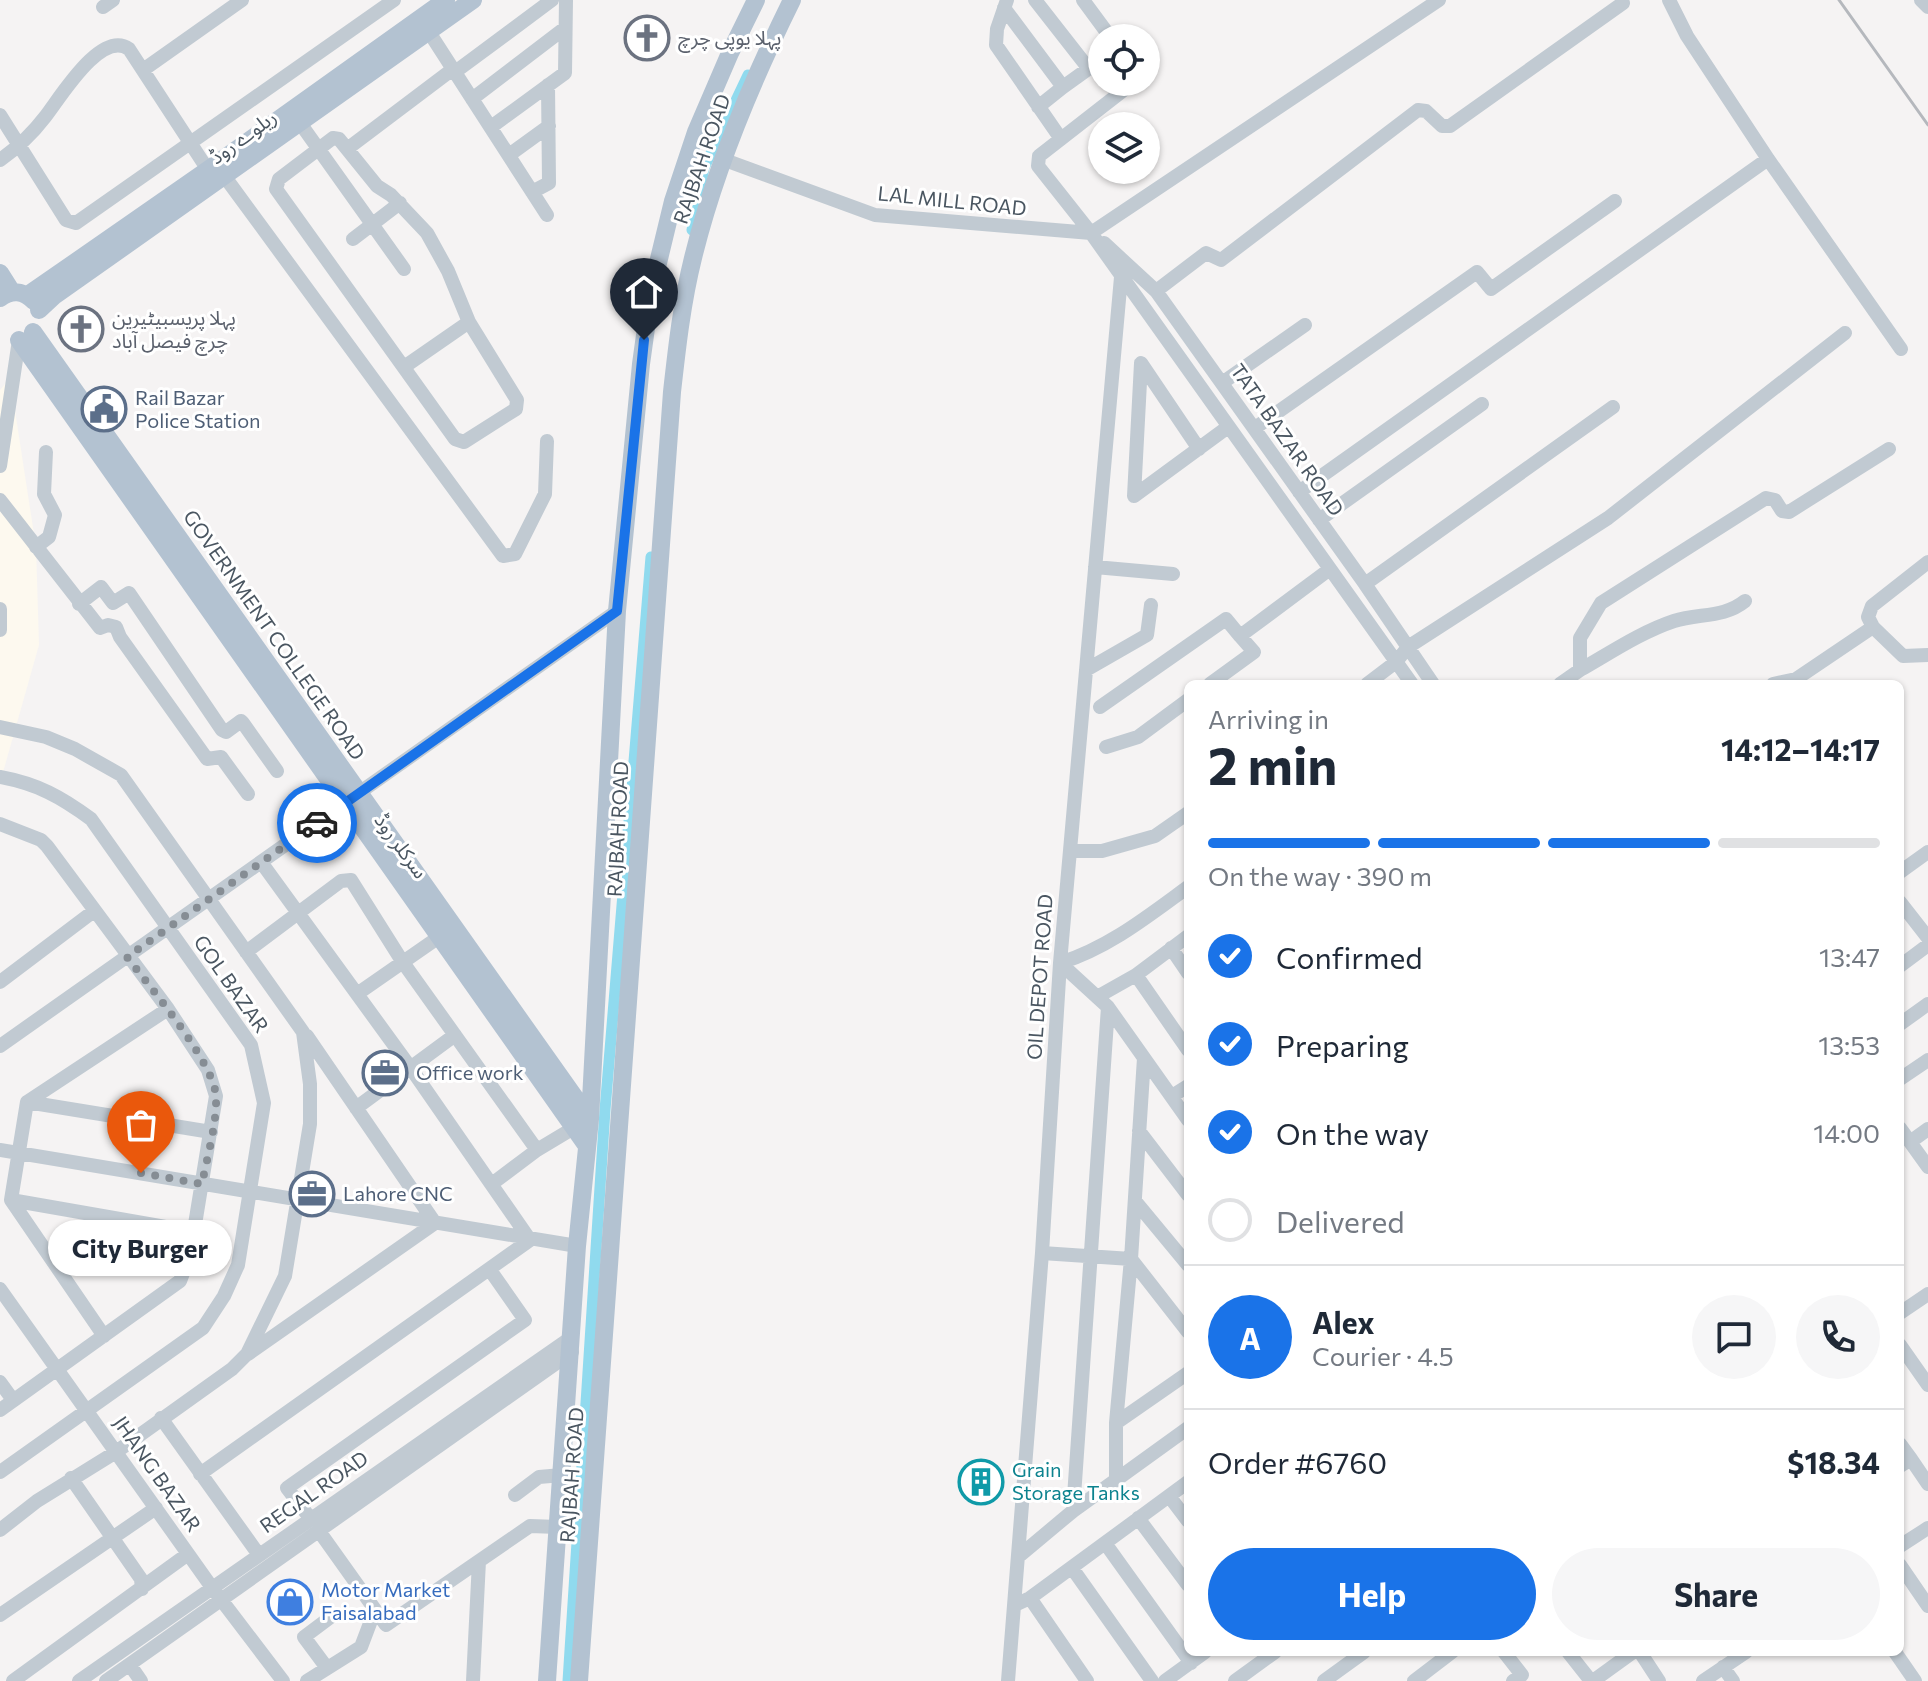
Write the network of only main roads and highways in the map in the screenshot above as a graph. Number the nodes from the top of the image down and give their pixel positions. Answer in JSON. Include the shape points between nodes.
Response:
{"nodes":[{"id":1,"x":446,"y":0,"type":"edge"},
{"id":2,"x":473,"y":0,"type":"edge"},
{"id":3,"x":756,"y":0,"type":"edge"},
{"id":4,"x":792,"y":0,"type":"edge"},
{"id":5,"x":732,"y":54,"type":"junction"},
{"id":6,"x":759,"y":65,"type":"junction"},
{"id":7,"x":216,"y":174,"type":"junction"},
{"id":8,"x":0,"y":273,"type":"edge"},
{"id":9,"x":13,"y":298,"type":"edge"},
{"id":10,"x":0,"y":333,"type":"edge"},
{"id":11,"x":23,"y":343,"type":"junction"},
{"id":12,"x":352,"y":798,"type":"junction"},
{"id":13,"x":604,"y":930,"type":"junction"},
{"id":14,"x":632,"y":930,"type":"junction"},
{"id":15,"x":591,"y":1071,"type":"junction"},
{"id":16,"x":561,"y":1079,"type":"junction"},
{"id":17,"x":581,"y":1123,"type":"junction"},
{"id":18,"x":547,"y":1681,"type":"edge"},
{"id":19,"x":579,"y":1681,"type":"edge"}],
"edges":[{"from":1,"to":7,"type":"main road","name":"ریلوے روڈ"},
{"from":2,"to":7,"type":"main road","name":"ریلوے روڈ","via":[[300,123]]},
{"from":3,"to":5,"type":"main road","name":"RAJBAH ROAD"},
{"from":4,"to":6,"type":"main road","name":"RAJBAH ROAD"},
{"from":5,"to":6,"type":"main road"},
{"from":5,"to":13,"type":"main road","name":"RAJBAH ROAD","via":[[696,132],[651,292],[617,611]]},
{"from":6,"to":14,"type":"main road","name":"RAJBAH ROAD","via":[[722,159],[682,309]]},
{"from":7,"to":9,"type":"main road","name":"ریلوے روڈ"},
{"from":8,"to":9,"type":"main road"},
{"from":9,"to":11,"type":"main road","via":[[37,326]]},
{"from":10,"to":11,"type":"main road"},
{"from":11,"to":12,"type":"main road","name":"GOVERNMENT COLLEGE ROAD"},
{"from":12,"to":16,"type":"main road","name":"GOVERNMENT COLLEGE ROAD"},
{"from":12,"to":17,"type":"main road","name":"سرکلر روڈ","via":[[439,937]]},
{"from":13,"to":14,"type":"main road"},
{"from":13,"to":15,"type":"main road","name":"RAJBAH ROAD"},
{"from":14,"to":19,"type":"main road","name":"RAJBAH ROAD"},
{"from":15,"to":16,"type":"main road"},
{"from":15,"to":17,"type":"main road","name":"RAJBAH ROAD"},
{"from":16,"to":17,"type":"main road","name":"GOVERNMENT COLLEGE ROAD"},
{"from":17,"to":18,"type":"main road","name":"RAJBAH ROAD","via":[[587,1146]]}]}
